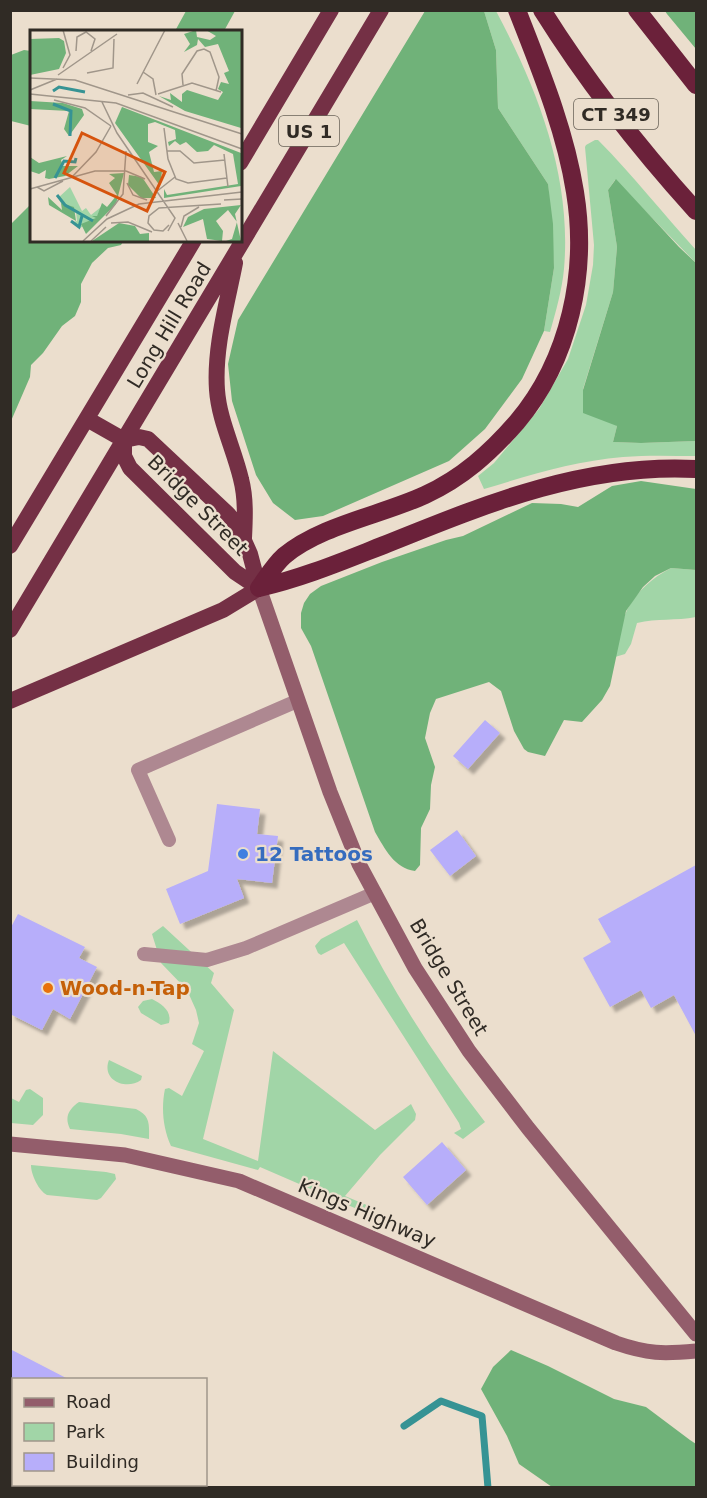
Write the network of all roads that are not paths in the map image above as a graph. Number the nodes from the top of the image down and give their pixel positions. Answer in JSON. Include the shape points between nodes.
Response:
{"nodes":[{"id":1,"x":331,"y":10,"type":"edge"},
{"id":2,"x":381,"y":10,"type":"edge"},
{"id":3,"x":517,"y":10,"type":"edge"},
{"id":4,"x":542,"y":10,"type":"edge"},
{"id":5,"x":637,"y":10,"type":"edge"},
{"id":6,"x":696,"y":85,"type":"edge"},
{"id":7,"x":242,"y":160,"type":"edge"},
{"id":8,"x":696,"y":211,"type":"edge"},
{"id":9,"x":193,"y":242,"type":"edge"},
{"id":10,"x":238,"y":251,"type":"junction"},
{"id":11,"x":87,"y":419,"type":"junction"},
{"id":12,"x":124,"y":440,"type":"junction"},
{"id":13,"x":696,"y":469,"type":"edge"},
{"id":14,"x":244,"y":538,"type":"junction"},
{"id":15,"x":10,"y":546,"type":"edge"},
{"id":16,"x":260,"y":588,"type":"junction"},
{"id":17,"x":10,"y":630,"type":"edge"},
{"id":18,"x":10,"y":701,"type":"edge"},
{"id":19,"x":297,"y":701,"type":"junction"},
{"id":20,"x":169,"y":840,"type":"dead end"},
{"id":21,"x":375,"y":893,"type":"junction"},
{"id":22,"x":144,"y":954,"type":"dead end"},
{"id":23,"x":10,"y":1144,"type":"edge"},
{"id":24,"x":696,"y":1334,"type":"edge"},
{"id":25,"x":696,"y":1351,"type":"edge"}],
"edges":[{"from":1,"to":7,"type":"highway","number":"US 1"},
{"from":2,"to":10,"type":"highway","name":"Long Hill Road","number":"US 1"},
{"from":3,"to":16,"type":"highway","via":[[554,108],[576,193],[578,276],[570,320],[557,359],[529,408],[472,467],[424,496],[298,546],[273,568]]},
{"from":4,"to":8,"type":"highway","number":"CT 349","via":[[601,95]]},
{"from":5,"to":6,"type":"highway"},
{"from":9,"to":11,"type":"highway","name":"Long Hill Road"},
{"from":10,"to":12,"type":"highway","name":"Long Hill Road","number":"US 1"},
{"from":10,"to":14,"type":"highway","via":[[218,354],[217,392],[242,480]]},
{"from":11,"to":12,"type":"highway","name":"Bridge Street"},
{"from":11,"to":15,"type":"highway","name":"Long Hill Road"},
{"from":12,"to":14,"type":"highway","name":"Bridge Street","via":[[141,437],[153,444],[228,514]]},
{"from":12,"to":16,"type":"highway","name":"Bridge Street","via":[[124,456],[130,468],[236,572]]},
{"from":12,"to":17,"type":"highway","name":"Long Hill Road","number":"US 1"},
{"from":13,"to":16,"type":"highway","via":[[611,473],[549,484],[315,573]]},
{"from":14,"to":16,"type":"highway","name":"Bridge Street"},
{"from":16,"to":18,"type":"highway","via":[[223,610]]},
{"from":16,"to":19,"type":"main road","name":"Bridge Street"},
{"from":19,"to":20,"type":"lane","via":[[138,770]]},
{"from":19,"to":21,"type":"main road","name":"Bridge Street","via":[[359,864]]},
{"from":21,"to":22,"type":"lane","via":[[246,948],[207,960]]},
{"from":21,"to":24,"type":"main road","name":"Bridge Street","via":[[416,968],[469,1051]]},
{"from":23,"to":25,"type":"main road","name":"Kings Highway","via":[[124,1155],[239,1181],[616,1343],[641,1352]]}]}
